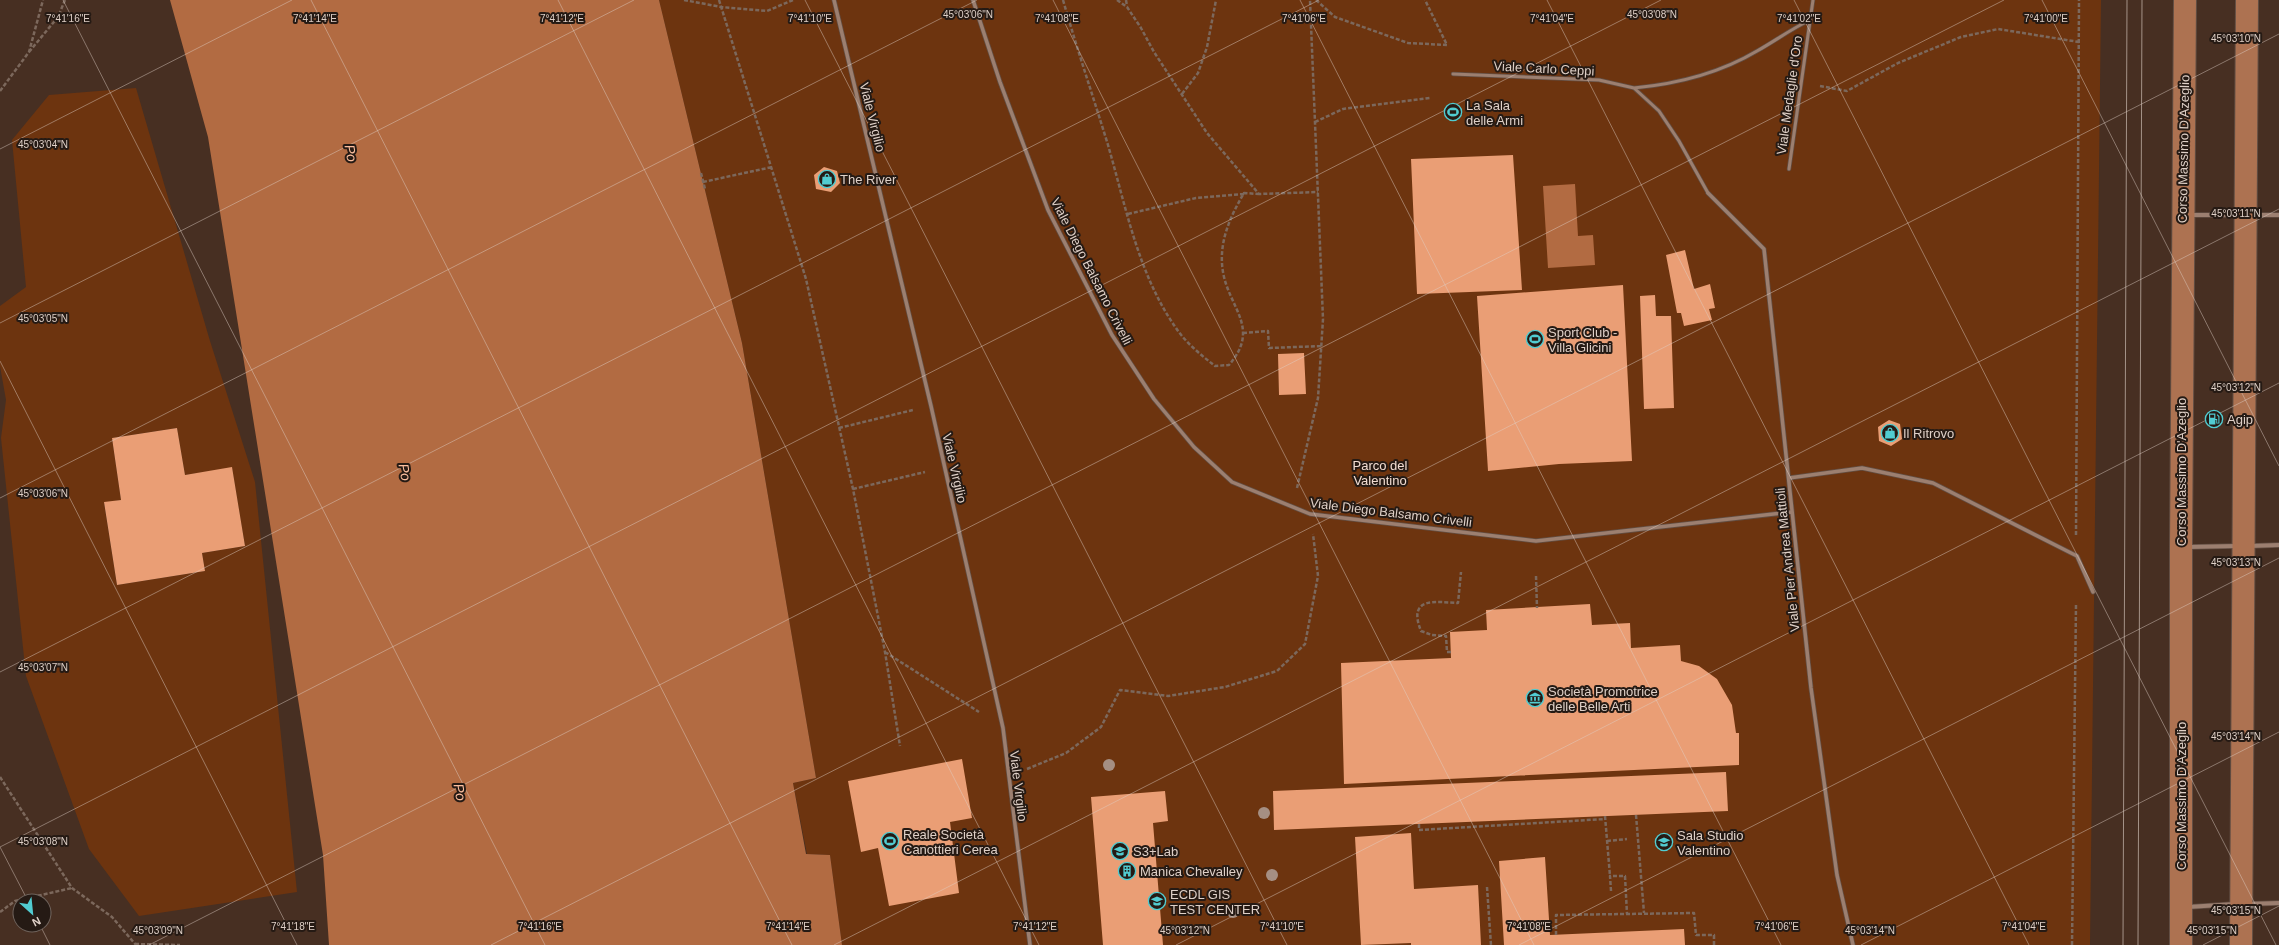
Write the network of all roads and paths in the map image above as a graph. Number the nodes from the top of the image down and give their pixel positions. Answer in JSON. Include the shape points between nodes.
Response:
{"nodes":[{"id":1,"x":43,"y":0,"type":"edge"},
{"id":2,"x":65,"y":0,"type":"edge"},
{"id":3,"x":684,"y":0,"type":"edge"},
{"id":4,"x":719,"y":0,"type":"edge"},
{"id":5,"x":793,"y":0,"type":"edge"},
{"id":6,"x":834,"y":0,"type":"edge"},
{"id":7,"x":973,"y":0,"type":"edge"},
{"id":8,"x":1063,"y":0,"type":"edge"},
{"id":9,"x":1117,"y":0,"type":"edge"},
{"id":10,"x":1126,"y":0,"type":"edge"},
{"id":11,"x":1216,"y":0,"type":"edge"},
{"id":12,"x":1310,"y":0,"type":"edge"},
{"id":13,"x":1316,"y":0,"type":"edge"},
{"id":14,"x":1426,"y":0,"type":"edge"},
{"id":15,"x":1813,"y":0,"type":"edge"},
{"id":16,"x":2079,"y":0,"type":"edge"},
{"id":17,"x":2185,"y":0,"type":"edge"},
{"id":18,"x":2247,"y":0,"type":"edge"},
{"id":19,"x":1127,"y":6,"type":"junction"},
{"id":20,"x":721,"y":7,"type":"junction"},
{"id":21,"x":1810,"y":20,"type":"junction"},
{"id":22,"x":2079,"y":42,"type":"junction"},
{"id":23,"x":28,"y":52,"type":"junction"},
{"id":24,"x":1453,"y":74,"type":"dead end"},
{"id":25,"x":1800,"y":82,"type":"junction"},
{"id":26,"x":1634,"y":88,"type":"junction"},
{"id":27,"x":0,"y":91,"type":"edge"},
{"id":28,"x":1182,"y":94,"type":"junction"},
{"id":29,"x":1430,"y":98,"type":"dead end"},
{"id":30,"x":1315,"y":122,"type":"junction"},
{"id":31,"x":772,"y":167,"type":"junction"},
{"id":32,"x":1788,"y":169,"type":"dead end"},
{"id":33,"x":701,"y":173,"type":"dead end"},
{"id":34,"x":703,"y":182,"type":"dead end"},
{"id":35,"x":705,"y":189,"type":"dead end"},
{"id":36,"x":1318,"y":192,"type":"junction"},
{"id":37,"x":1244,"y":194,"type":"junction"},
{"id":38,"x":1259,"y":194,"type":"junction"},
{"id":39,"x":1708,"y":194,"type":"joint"},
{"id":40,"x":1128,"y":214,"type":"junction"},
{"id":41,"x":2182,"y":215,"type":"junction"},
{"id":42,"x":2247,"y":215,"type":"junction"},
{"id":43,"x":2279,"y":215,"type":"edge"},
{"id":44,"x":1243,"y":333,"type":"junction"},
{"id":45,"x":1322,"y":346,"type":"junction"},
{"id":46,"x":931,"y":406,"type":"junction"},
{"id":47,"x":839,"y":428,"type":"junction"},
{"id":48,"x":945,"y":467,"type":"junction"},
{"id":49,"x":1789,"y":478,"type":"junction"},
{"id":50,"x":853,"y":489,"type":"junction"},
{"id":51,"x":1292,"y":507,"type":"junction"},
{"id":52,"x":1792,"y":512,"type":"junction"},
{"id":53,"x":1310,"y":514,"type":"junction"},
{"id":54,"x":2244,"y":546,"type":"junction"},
{"id":55,"x":2279,"y":546,"type":"edge"},
{"id":56,"x":2180,"y":547,"type":"junction"},
{"id":57,"x":2077,"y":556,"type":"junction"},
{"id":58,"x":1461,"y":572,"type":"dead end"},
{"id":59,"x":1536,"y":576,"type":"dead end"},
{"id":60,"x":2093,"y":592,"type":"dead end"},
{"id":61,"x":1537,"y":608,"type":"dead end"},
{"id":62,"x":885,"y":652,"type":"junction"},
{"id":63,"x":1451,"y":652,"type":"dead end"},
{"id":64,"x":1003,"y":728,"type":"junction"},
{"id":65,"x":900,"y":746,"type":"dead end"},
{"id":66,"x":1007,"y":773,"type":"junction"},
{"id":67,"x":0,"y":777,"type":"edge"},
{"id":68,"x":1636,"y":815,"type":"dead end"},
{"id":69,"x":1419,"y":824,"type":"dead end"},
{"id":70,"x":1627,"y":840,"type":"dead end"},
{"id":71,"x":1607,"y":841,"type":"junction"},
{"id":72,"x":1610,"y":876,"type":"junction"},
{"id":73,"x":1487,"y":887,"type":"dead end"},
{"id":74,"x":72,"y":888,"type":"junction"},
{"id":75,"x":1611,"y":891,"type":"dead end"},
{"id":76,"x":2279,"y":903,"type":"edge"},
{"id":77,"x":2240,"y":904,"type":"junction"},
{"id":78,"x":2181,"y":908,"type":"junction"},
{"id":79,"x":0,"y":912,"type":"edge"},
{"id":80,"x":1644,"y":913,"type":"junction"},
{"id":81,"x":1627,"y":914,"type":"junction"},
{"id":82,"x":1556,"y":935,"type":"dead end"},
{"id":83,"x":135,"y":944,"type":"edge"},
{"id":84,"x":180,"y":945,"type":"edge"},
{"id":85,"x":1030,"y":945,"type":"edge"},
{"id":86,"x":1491,"y":945,"type":"edge"},
{"id":87,"x":1714,"y":945,"type":"edge"},
{"id":88,"x":1853,"y":945,"type":"edge"},
{"id":89,"x":2072,"y":945,"type":"edge"},
{"id":90,"x":2181,"y":945,"type":"edge"},
{"id":91,"x":2241,"y":945,"type":"edge"}],
"edges":[{"from":1,"to":23,"type":"path"},
{"from":2,"to":23,"type":"path","via":[[58,17]]},
{"from":3,"to":20,"type":"path"},
{"from":4,"to":20,"type":"path"},
{"from":5,"to":20,"type":"path","via":[[767,11]]},
{"from":6,"to":46,"type":"street","name":"Viale Virgilio"},
{"from":7,"to":51,"type":"street","name":"Viale Diego Balsamo Crivelli","via":[[1000,82],[1048,210],[1112,335],[1154,399],[1194,447],[1232,482]]},
{"from":8,"to":40,"type":"path"},
{"from":9,"to":19,"type":"path"},
{"from":10,"to":19,"type":"path"},
{"from":11,"to":28,"type":"path","via":[[1207,47],[1198,73]]},
{"from":12,"to":30,"type":"path"},
{"from":13,"to":14,"type":"path","via":[[1335,17],[1408,43],[1447,45]]},
{"from":15,"to":21,"type":"lane","name":"Viale Medaglie d'Oro"},
{"from":16,"to":22,"type":"path"},
{"from":17,"to":41,"type":"main road","name":"Corso Massimo D'Azeglio"},
{"from":18,"to":42,"type":"main road"},
{"from":19,"to":28,"type":"path"},
{"from":20,"to":31,"type":"path"},
{"from":21,"to":25,"type":"lane","name":"Viale Medaglie d'Oro"},
{"from":21,"to":26,"type":"lane","name":"Viale Carlo Ceppi","via":[[1785,32],[1756,52],[1715,70],[1677,82]]},
{"from":22,"to":25,"type":"path","via":[[1998,29],[1961,37],[1898,63],[1847,91]]},
{"from":22,"to":57,"type":"path"},
{"from":23,"to":27,"type":"path"},
{"from":24,"to":26,"type":"lane","name":"Viale Carlo Ceppi","via":[[1599,80]]},
{"from":25,"to":32,"type":"lane","name":"Viale Medaglie d'Oro"},
{"from":26,"to":39,"type":"lane","name":"Viale Carlo Ceppi","via":[[1659,111]]},
{"from":28,"to":38,"type":"path","via":[[1207,133]]},
{"from":29,"to":30,"type":"path","via":[[1343,109]]},
{"from":30,"to":36,"type":"path"},
{"from":31,"to":34,"type":"path"},
{"from":31,"to":47,"type":"path","via":[[806,279]]},
{"from":33,"to":35,"type":"path"},
{"from":36,"to":38,"type":"path"},
{"from":36,"to":45,"type":"path","via":[[1324,319]]},
{"from":37,"to":38,"type":"path"},
{"from":37,"to":40,"type":"path","via":[[1196,198]]},
{"from":37,"to":44,"type":"path","via":[[1230,218],[1222,248],[1223,272],[1240,316]]},
{"from":39,"to":49,"type":"street","name":"Viale Pier Andrea Mattioli","via":[[1764,249]]},
{"from":40,"to":44,"type":"path","via":[[1138,250],[1156,292],[1176,329],[1198,353],[1215,366],[1229,365],[1240,352]]},
{"from":41,"to":42,"type":"street"},
{"from":41,"to":56,"type":"main road","name":"Corso Massimo D'Azeglio"},
{"from":42,"to":43,"type":"street"},
{"from":42,"to":54,"type":"main road"},
{"from":44,"to":45,"type":"path","via":[[1268,331],[1269,348]]},
{"from":45,"to":51,"type":"path","via":[[1318,398],[1304,466]]},
{"from":46,"to":47,"type":"path"},
{"from":46,"to":48,"type":"street","name":"Viale Virgilio"},
{"from":47,"to":50,"type":"path"},
{"from":48,"to":50,"type":"path"},
{"from":48,"to":64,"type":"street","name":"Viale Virgilio"},
{"from":49,"to":52,"type":"street","name":"Viale Pier Andrea Mattioli"},
{"from":49,"to":57,"type":"street","via":[[1862,468],[1933,483]]},
{"from":50,"to":62,"type":"path"},
{"from":51,"to":53,"type":"street","name":"Viale Diego Balsamo Crivelli"},
{"from":52,"to":53,"type":"street","name":"Viale Diego Balsamo Crivelli","via":[[1536,541]]},
{"from":52,"to":88,"type":"street","name":"Viale Pier Andrea Mattioli","via":[[1811,688],[1837,875]]},
{"from":53,"to":66,"type":"path","via":[[1318,576],[1305,644],[1277,670],[1225,687],[1168,696],[1120,690],[1101,727],[1066,753],[1033,768]]},
{"from":54,"to":55,"type":"street"},
{"from":54,"to":56,"type":"street"},
{"from":54,"to":77,"type":"main road"},
{"from":56,"to":78,"type":"main road","name":"Corso Massimo D'Azeglio"},
{"from":57,"to":60,"type":"street"},
{"from":57,"to":89,"type":"path"},
{"from":58,"to":63,"type":"path","via":[[1458,603],[1431,601],[1423,604],[1417,611],[1416,620],[1421,630],[1432,635],[1446,636],[1447,652]]},
{"from":59,"to":61,"type":"path"},
{"from":62,"to":64,"type":"path"},
{"from":62,"to":65,"type":"path"},
{"from":64,"to":66,"type":"street","name":"Viale Virgilio"},
{"from":66,"to":85,"type":"street","name":"Viale Virgilio"},
{"from":67,"to":74,"type":"path"},
{"from":68,"to":80,"type":"path"},
{"from":69,"to":71,"type":"path","via":[[1419,830],[1605,818]]},
{"from":70,"to":71,"type":"path"},
{"from":71,"to":72,"type":"path"},
{"from":72,"to":75,"type":"path"},
{"from":72,"to":81,"type":"path","via":[[1625,876]]},
{"from":73,"to":86,"type":"path"},
{"from":74,"to":79,"type":"path","via":[[15,901]]},
{"from":74,"to":83,"type":"path","via":[[112,917]]},
{"from":76,"to":77,"type":"street"},
{"from":77,"to":78,"type":"street"},
{"from":77,"to":91,"type":"main road"},
{"from":78,"to":90,"type":"main road","name":"Corso Massimo D'Azeglio"},
{"from":80,"to":81,"type":"path"},
{"from":80,"to":87,"type":"path","via":[[1694,913],[1696,935],[1714,935]]},
{"from":81,"to":82,"type":"path","via":[[1556,915]]},
{"from":83,"to":84,"type":"path"}]}
